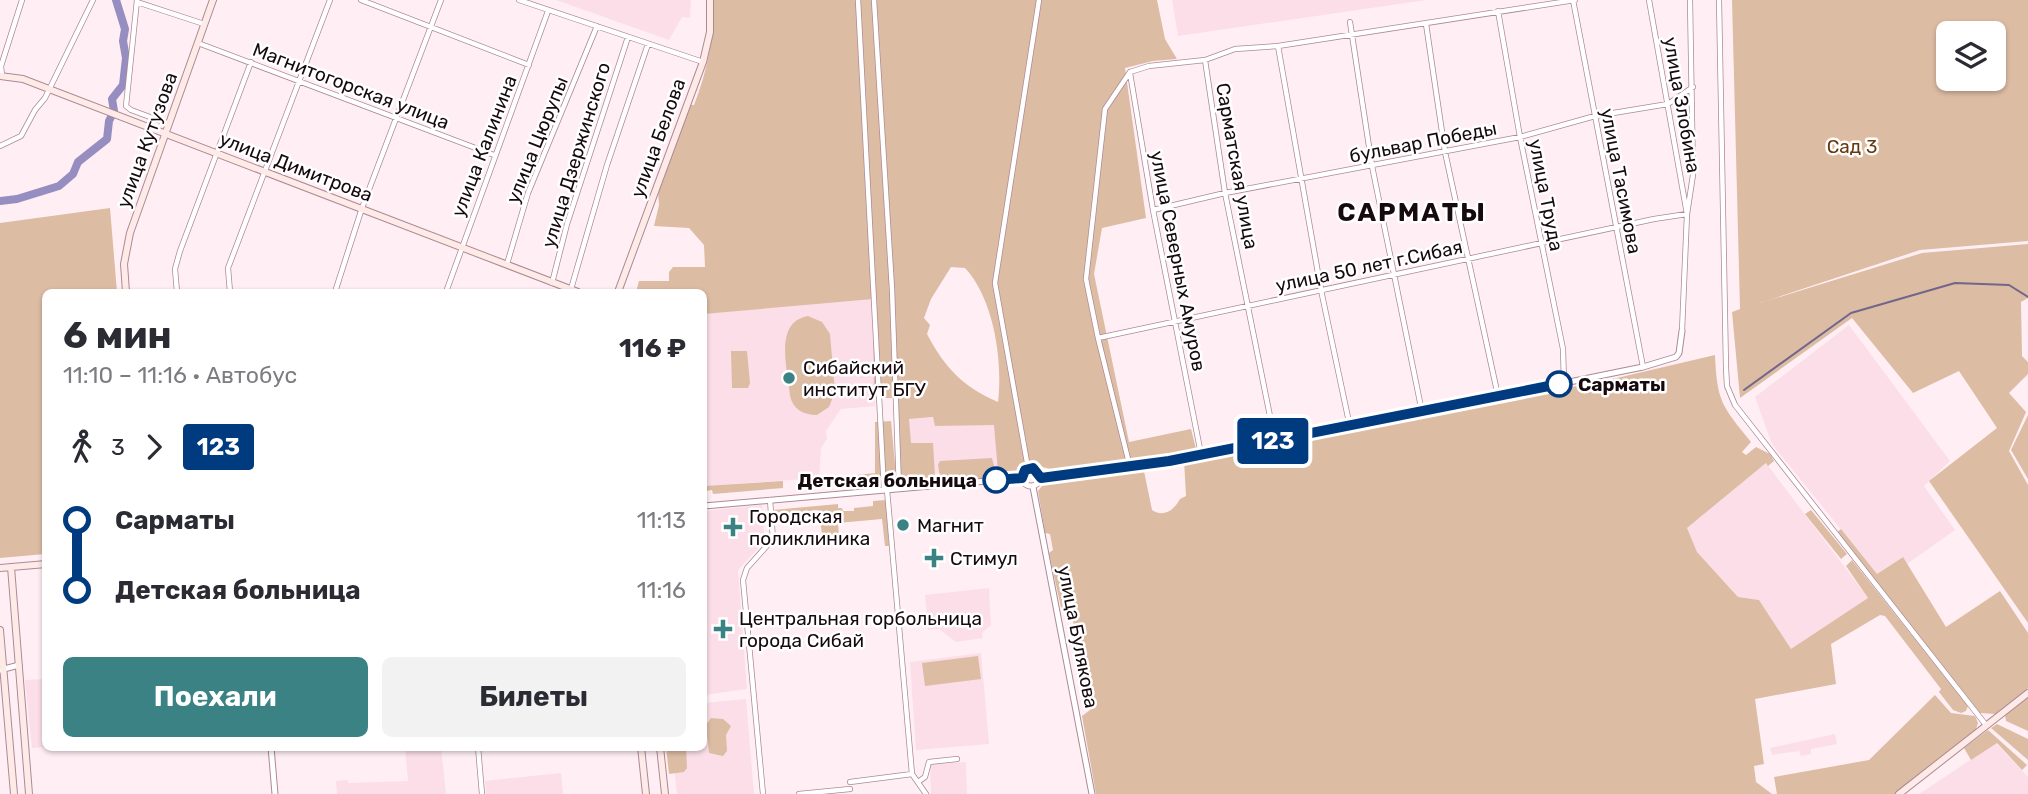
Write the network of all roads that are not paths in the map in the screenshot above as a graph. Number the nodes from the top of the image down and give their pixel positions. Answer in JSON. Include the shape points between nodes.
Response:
{"nodes":[{"id":1,"x":22,"y":0,"type":"edge"},
{"id":2,"x":93,"y":0,"type":"edge"},
{"id":3,"x":213,"y":0,"type":"edge"},
{"id":4,"x":330,"y":0,"type":"edge"},
{"id":5,"x":361,"y":0,"type":"edge"},
{"id":6,"x":442,"y":0,"type":"edge"},
{"id":7,"x":519,"y":0,"type":"edge"},
{"id":8,"x":710,"y":0,"type":"edge"},
{"id":9,"x":858,"y":0,"type":"edge"},
{"id":10,"x":873,"y":0,"type":"edge"},
{"id":11,"x":1039,"y":0,"type":"edge"},
{"id":12,"x":1574,"y":0,"type":"edge"},
{"id":13,"x":1649,"y":0,"type":"edge"},
{"id":14,"x":1690,"y":0,"type":"edge"},
{"id":15,"x":1719,"y":0,"type":"edge"},
{"id":16,"x":137,"y":1,"type":"edge"},
{"id":17,"x":1542,"y":2,"type":"edge"},
{"id":18,"x":548,"y":10,"type":"junction"},
{"id":19,"x":1499,"y":11,"type":"junction"},
{"id":20,"x":1350,"y":22,"type":"dead end"},
{"id":21,"x":204,"y":24,"type":"junction"},
{"id":22,"x":1426,"y":24,"type":"junction"},
{"id":23,"x":597,"y":26,"type":"junction"},
{"id":24,"x":431,"y":27,"type":"junction"},
{"id":25,"x":1351,"y":35,"type":"junction"},
{"id":26,"x":628,"y":37,"type":"junction"},
{"id":27,"x":198,"y":43,"type":"junction"},
{"id":28,"x":648,"y":44,"type":"junction"},
{"id":29,"x":1278,"y":46,"type":"junction"},
{"id":30,"x":1205,"y":60,"type":"junction"},
{"id":31,"x":251,"y":62,"type":"junction"},
{"id":32,"x":703,"y":62,"type":"junction"},
{"id":33,"x":529,"y":65,"type":"junction"},
{"id":34,"x":1130,"y":72,"type":"junction"},
{"id":35,"x":1,"y":76,"type":"edge"},
{"id":36,"x":299,"y":80,"type":"junction"},
{"id":37,"x":1693,"y":87,"type":"junction"},
{"id":38,"x":49,"y":90,"type":"junction"},
{"id":39,"x":1668,"y":104,"type":"junction"},
{"id":40,"x":1595,"y":116,"type":"junction"},
{"id":41,"x":397,"y":118,"type":"junction"},
{"id":42,"x":169,"y":124,"type":"junction"},
{"id":43,"x":166,"y":134,"type":"junction"},
{"id":44,"x":1520,"y":137,"type":"junction"},
{"id":45,"x":0,"y":146,"type":"edge"},
{"id":46,"x":1445,"y":152,"type":"junction"},
{"id":47,"x":218,"y":154,"type":"junction"},
{"id":48,"x":494,"y":155,"type":"junction"},
{"id":49,"x":1373,"y":166,"type":"junction"},
{"id":50,"x":264,"y":171,"type":"junction"},
{"id":51,"x":1300,"y":180,"type":"junction"},
{"id":52,"x":1225,"y":193,"type":"junction"},
{"id":53,"x":362,"y":208,"type":"junction"},
{"id":54,"x":1153,"y":210,"type":"junction"},
{"id":55,"x":1687,"y":214,"type":"junction"},
{"id":56,"x":1616,"y":227,"type":"junction"},
{"id":57,"x":1541,"y":243,"type":"junction"},
{"id":58,"x":461,"y":248,"type":"junction"},
{"id":59,"x":1468,"y":259,"type":"junction"},
{"id":60,"x":507,"y":265,"type":"junction"},
{"id":61,"x":1395,"y":275,"type":"junction"},
{"id":62,"x":552,"y":283,"type":"junction"},
{"id":63,"x":126,"y":289,"type":"edge"},
{"id":64,"x":177,"y":289,"type":"edge"},
{"id":65,"x":230,"y":289,"type":"edge"},
{"id":66,"x":336,"y":289,"type":"edge"},
{"id":67,"x":447,"y":289,"type":"edge"},
{"id":68,"x":568,"y":289,"type":"edge"},
{"id":69,"x":575,"y":289,"type":"edge"},
{"id":70,"x":620,"y":289,"type":"edge"},
{"id":71,"x":1321,"y":290,"type":"junction"},
{"id":72,"x":1248,"y":306,"type":"junction"},
{"id":73,"x":1174,"y":321,"type":"junction"},
{"id":74,"x":1682,"y":331,"type":"joint"},
{"id":75,"x":1098,"y":338,"type":"junction"},
{"id":76,"x":1643,"y":367,"type":"junction"},
{"id":77,"x":1564,"y":383,"type":"junction"},
{"id":78,"x":1498,"y":396,"type":"junction"},
{"id":79,"x":1422,"y":412,"type":"junction"},
{"id":80,"x":1350,"y":427,"type":"junction"},
{"id":81,"x":1275,"y":441,"type":"junction"},
{"id":82,"x":1200,"y":454,"type":"junction"},
{"id":83,"x":1130,"y":467,"type":"junction"},
{"id":84,"x":1028,"y":468,"type":"junction"},
{"id":85,"x":1022,"y":478,"type":"junction"},
{"id":86,"x":1041,"y":478,"type":"junction"},
{"id":87,"x":1033,"y":487,"type":"junction"},
{"id":88,"x":899,"y":489,"type":"junction"},
{"id":89,"x":885,"y":490,"type":"junction"},
{"id":90,"x":770,"y":500,"type":"junction"},
{"id":91,"x":707,"y":506,"type":"edge"},
{"id":92,"x":42,"y":564,"type":"edge"},
{"id":93,"x":11,"y":567,"type":"junction"},
{"id":94,"x":0,"y":568,"type":"edge"},
{"id":95,"x":0,"y":630,"type":"edge"},
{"id":96,"x":19,"y":665,"type":"junction"},
{"id":97,"x":2,"y":670,"type":"edge"},
{"id":98,"x":2028,"y":693,"type":"edge"},
{"id":99,"x":1986,"y":725,"type":"junction"},
{"id":100,"x":271,"y":751,"type":"edge"},
{"id":101,"x":478,"y":751,"type":"edge"},
{"id":102,"x":641,"y":751,"type":"edge"},
{"id":103,"x":660,"y":751,"type":"edge"},
{"id":104,"x":957,"y":759,"type":"dead end"},
{"id":105,"x":912,"y":774,"type":"junction"},
{"id":106,"x":850,"y":782,"type":"dead end"},
{"id":107,"x":919,"y":782,"type":"junction"},
{"id":108,"x":850,"y":789,"type":"dead end"},
{"id":109,"x":14,"y":794,"type":"edge"},
{"id":110,"x":29,"y":794,"type":"edge"},
{"id":111,"x":275,"y":794,"type":"edge"},
{"id":112,"x":482,"y":794,"type":"edge"},
{"id":113,"x":646,"y":794,"type":"edge"},
{"id":114,"x":665,"y":794,"type":"edge"},
{"id":115,"x":763,"y":794,"type":"edge"},
{"id":116,"x":799,"y":794,"type":"edge"},
{"id":117,"x":926,"y":794,"type":"edge"},
{"id":118,"x":1092,"y":794,"type":"edge"},
{"id":119,"x":1899,"y":794,"type":"edge"}],
"edges":[{"from":1,"to":35,"type":"street"},
{"from":2,"to":38,"type":"street"},
{"from":3,"to":21,"type":"main road","name":"улица Кутузова"},
{"from":4,"to":36,"type":"street"},
{"from":5,"to":24,"type":"street"},
{"from":6,"to":24,"type":"street"},
{"from":7,"to":18,"type":"street"},
{"from":8,"to":32,"type":"main road","name":"улица Белова","via":[[710,32]]},
{"from":9,"to":89,"type":"street"},
{"from":10,"to":88,"type":"street"},
{"from":11,"to":84,"type":"street","via":[[995,283]]},
{"from":12,"to":17,"type":"street"},
{"from":12,"to":40,"type":"street","name":"улица Тасимова"},
{"from":13,"to":39,"type":"street","name":"улица Злобина"},
{"from":14,"to":37,"type":"street","name":"улица Злобина"},
{"from":15,"to":99,"type":"street","via":[[1730,396]]},
{"from":16,"to":21,"type":"street"},
{"from":16,"to":42,"type":"street","via":[[126,106]]},
{"from":17,"to":19,"type":"street"},
{"from":18,"to":23,"type":"street"},
{"from":18,"to":33,"type":"street","name":"улица Калинина"},
{"from":19,"to":22,"type":"street"},
{"from":19,"to":44,"type":"street","name":"улица Труда"},
{"from":20,"to":25,"type":"street"},
{"from":21,"to":27,"type":"main road","name":"улица Кутузова"},
{"from":22,"to":25,"type":"street"},
{"from":22,"to":46,"type":"street"},
{"from":23,"to":26,"type":"street"},
{"from":23,"to":60,"type":"street","name":"улица Цюрупы","via":[[528,193]]},
{"from":24,"to":33,"type":"street"},
{"from":24,"to":41,"type":"street"},
{"from":25,"to":29,"type":"street"},
{"from":25,"to":49,"type":"street"},
{"from":26,"to":28,"type":"street"},
{"from":26,"to":62,"type":"street","name":"улица Дзержинского"},
{"from":27,"to":31,"type":"street","name":"Магнитогорская улица"},
{"from":27,"to":42,"type":"main road","name":"улица Кутузова"},
{"from":28,"to":32,"type":"street"},
{"from":28,"to":69,"type":"street","via":[[607,165]]},
{"from":29,"to":30,"type":"street","via":[[1235,50]]},
{"from":29,"to":51,"type":"street"},
{"from":30,"to":34,"type":"street"},
{"from":30,"to":52,"type":"street","name":"Сарматская улица"},
{"from":31,"to":36,"type":"street","name":"Магнитогорская улица"},
{"from":31,"to":47,"type":"street"},
{"from":32,"to":70,"type":"main road","name":"улица Белова"},
{"from":33,"to":48,"type":"street","name":"улица Калинина"},
{"from":34,"to":54,"type":"street","name":"улица Северных Амуров"},
{"from":34,"to":75,"type":"street","via":[[1105,109],[1086,279]]},
{"from":35,"to":38,"type":"main road","name":"улица Димитрова"},
{"from":36,"to":41,"type":"street","name":"Магнитогорская улица"},
{"from":36,"to":50,"type":"street"},
{"from":37,"to":39,"type":"street","name":"бульвар Победы"},
{"from":37,"to":55,"type":"street","name":"улица Злобина","via":[[1693,175]]},
{"from":38,"to":43,"type":"main road","name":"улица Димитрова"},
{"from":38,"to":45,"type":"street","via":[[20,136]]},
{"from":39,"to":40,"type":"street","name":"бульвар Победы"},
{"from":39,"to":55,"type":"street","name":"улица Злобина"},
{"from":40,"to":44,"type":"street","name":"бульвар Победы"},
{"from":40,"to":56,"type":"street","name":"улица Тасимова"},
{"from":41,"to":48,"type":"street","name":"Магнитогорская улица"},
{"from":41,"to":53,"type":"street"},
{"from":42,"to":43,"type":"main road","name":"улица Кутузова"},
{"from":43,"to":47,"type":"main road","name":"улица Димитрова"},
{"from":43,"to":63,"type":"main road","name":"улица Кутузова","via":[[125,250]]},
{"from":44,"to":46,"type":"street","name":"бульвар Победы"},
{"from":44,"to":57,"type":"street","name":"улица Труда"},
{"from":46,"to":49,"type":"street","name":"бульвар Победы"},
{"from":46,"to":59,"type":"street"},
{"from":47,"to":50,"type":"main road","name":"улица Димитрова"},
{"from":47,"to":64,"type":"street","via":[[180,251]]},
{"from":48,"to":58,"type":"street","name":"улица Калинина"},
{"from":49,"to":51,"type":"street","name":"бульвар Победы"},
{"from":49,"to":61,"type":"street"},
{"from":50,"to":53,"type":"main road","name":"улица Димитрова"},
{"from":50,"to":65,"type":"street","via":[[228,268]]},
{"from":51,"to":52,"type":"street","name":"бульвар Победы"},
{"from":51,"to":71,"type":"street"},
{"from":52,"to":54,"type":"street","name":"бульвар Победы"},
{"from":52,"to":72,"type":"street","name":"Сарматская улица"},
{"from":53,"to":58,"type":"main road","name":"улица Димитрова"},
{"from":53,"to":66,"type":"street"},
{"from":54,"to":73,"type":"street","name":"улица Северных Амуров"},
{"from":55,"to":56,"type":"street","name":"улица 50 лет г.Сибая"},
{"from":55,"to":74,"type":"street","name":"улица Злобина"},
{"from":56,"to":57,"type":"street","name":"улица 50 лет г.Сибая"},
{"from":56,"to":76,"type":"street","name":"улица Тасимова"},
{"from":57,"to":59,"type":"street","name":"улица 50 лет г.Сибая"},
{"from":57,"to":77,"type":"street","name":"улица Труда","via":[[1563,349]]},
{"from":58,"to":60,"type":"main road","name":"улица Димитрова"},
{"from":58,"to":67,"type":"street","name":"улица Калинина"},
{"from":59,"to":61,"type":"street","name":"улица 50 лет г.Сибая"},
{"from":59,"to":78,"type":"street"},
{"from":60,"to":62,"type":"main road","name":"улица Димитрова"},
{"from":61,"to":71,"type":"street","name":"улица 50 лет г.Сибая"},
{"from":61,"to":79,"type":"street"},
{"from":62,"to":68,"type":"main road","name":"улица Димитрова"},
{"from":71,"to":72,"type":"street","name":"улица 50 лет г.Сибая"},
{"from":71,"to":80,"type":"street"},
{"from":72,"to":73,"type":"street","name":"улица 50 лет г.Сибая"},
{"from":72,"to":81,"type":"street","name":"Сарматская улица"},
{"from":73,"to":75,"type":"street","name":"улица 50 лет г.Сибая"},
{"from":73,"to":82,"type":"street","name":"улица Северных Амуров"},
{"from":74,"to":76,"type":"street","via":[[1676,357]]},
{"from":75,"to":83,"type":"street"},
{"from":76,"to":77,"type":"street"},
{"from":77,"to":78,"type":"street"},
{"from":78,"to":79,"type":"street"},
{"from":79,"to":80,"type":"street"},
{"from":80,"to":81,"type":"street"},
{"from":81,"to":82,"type":"street"},
{"from":82,"to":83,"type":"street"},
{"from":83,"to":86,"type":"street"},
{"from":84,"to":85,"type":"street"},
{"from":84,"to":86,"type":"street","via":[[1037,470]]},
{"from":85,"to":87,"type":"street"},
{"from":85,"to":88,"type":"street"},
{"from":86,"to":87,"type":"street"},
{"from":87,"to":118,"type":"street","name":"улица Булякова"},
{"from":88,"to":89,"type":"street"},
{"from":89,"to":90,"type":"street"},
{"from":89,"to":105,"type":"street"},
{"from":90,"to":91,"type":"street"},
{"from":90,"to":115,"type":"street","via":[[773,539],[747,568],[743,580]]},
{"from":92,"to":93,"type":"main road"},
{"from":93,"to":94,"type":"main road"},
{"from":93,"to":96,"type":"main road"},
{"from":95,"to":97,"type":"main road"},
{"from":96,"to":97,"type":"street"},
{"from":96,"to":110,"type":"main road"},
{"from":97,"to":109,"type":"main road"},
{"from":98,"to":99,"type":"main road"},
{"from":99,"to":119,"type":"main road"},
{"from":100,"to":111,"type":"street"},
{"from":101,"to":112,"type":"street"},
{"from":102,"to":113,"type":"main road"},
{"from":103,"to":114,"type":"main road"},
{"from":104,"to":107,"type":"street","via":[[929,762]]},
{"from":105,"to":106,"type":"street"},
{"from":105,"to":107,"type":"street"},
{"from":107,"to":117,"type":"street"},
{"from":108,"to":116,"type":"street"}]}
